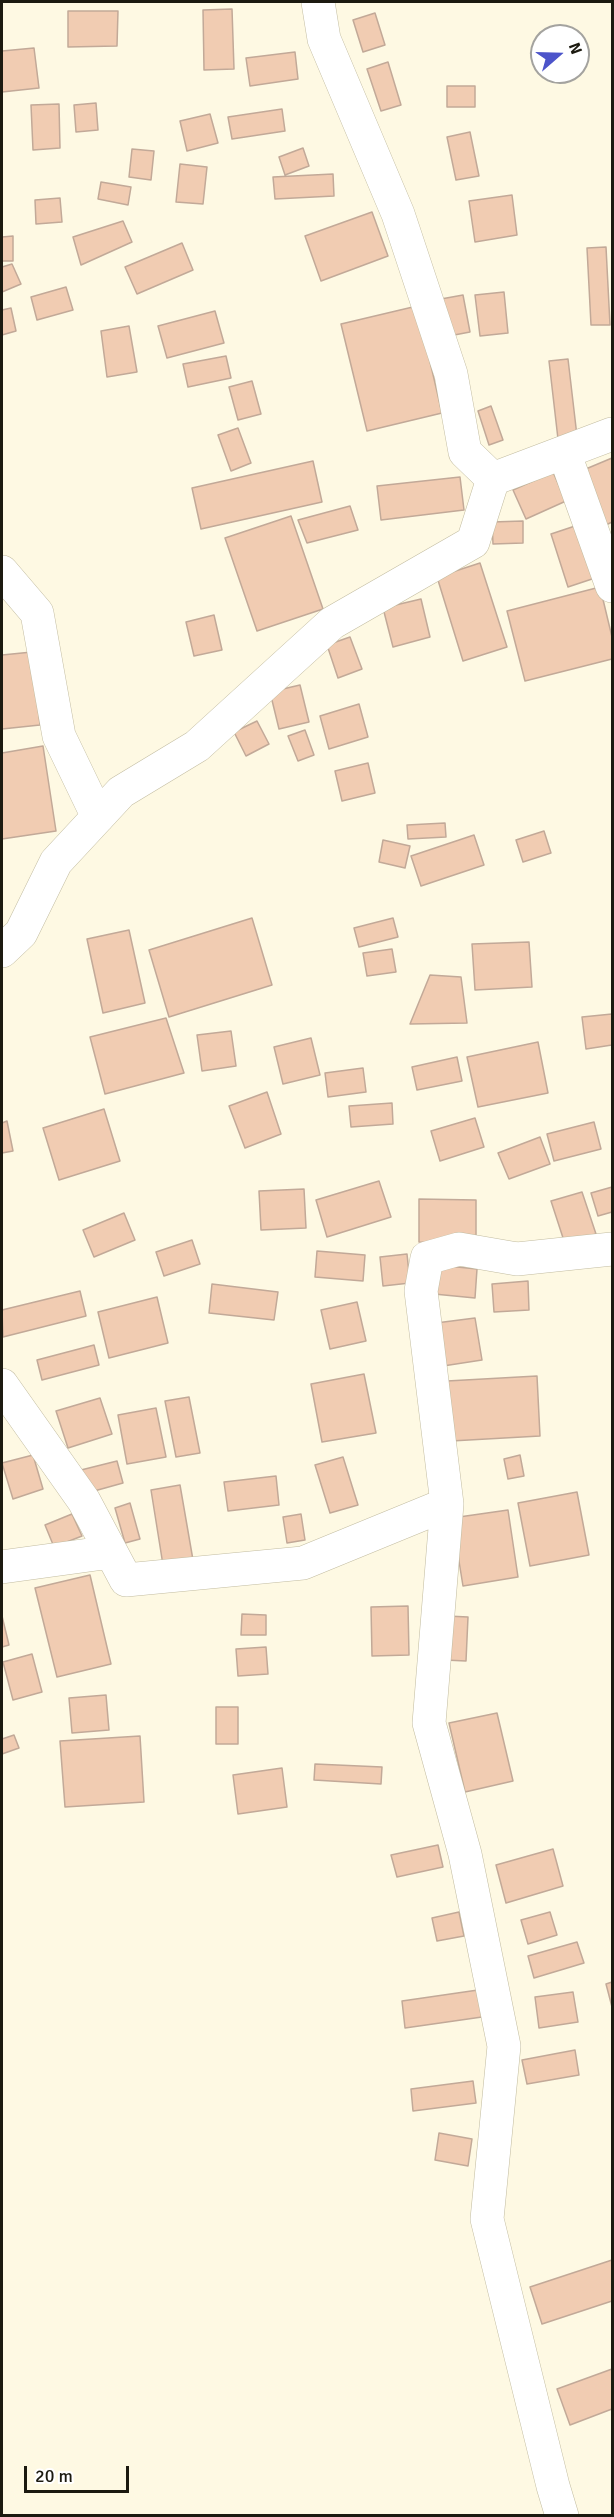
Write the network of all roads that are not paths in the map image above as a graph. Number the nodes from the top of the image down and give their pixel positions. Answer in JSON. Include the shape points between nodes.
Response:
{"nodes":[{"id":1,"x":318,"y":2,"type":"edge"},
{"id":2,"x":612,"y":434,"type":"edge"},
{"id":3,"x":564,"y":452,"type":"junction"},
{"id":4,"x":493,"y":478,"type":"junction"},
{"id":5,"x":2,"y":573,"type":"edge"},
{"id":6,"x":612,"y":586,"type":"edge"},
{"id":7,"x":99,"y":817,"type":"junction"},
{"id":8,"x":2,"y":951,"type":"edge"},
{"id":9,"x":612,"y":1249,"type":"edge"},
{"id":10,"x":2,"y":1384,"type":"edge"},
{"id":11,"x":447,"y":1504,"type":"junction"},
{"id":12,"x":111,"y":1552,"type":"junction"},
{"id":13,"x":2,"y":1567,"type":"edge"},
{"id":14,"x":562,"y":2516,"type":"edge"}],
"edges":[{"from":1,"to":4,"type":"street","via":[[324,39],[398,214],[451,374],[465,452]]},
{"from":2,"to":3,"type":"street"},
{"from":3,"to":4,"type":"street"},
{"from":3,"to":6,"type":"street"},
{"from":4,"to":7,"type":"street","via":[[473,542],[332,623],[197,746],[121,792]]},
{"from":5,"to":7,"type":"street","via":[[37,613],[58,736]]},
{"from":7,"to":8,"type":"street","via":[[56,862],[21,933]]},
{"from":9,"to":11,"type":"street","via":[[517,1259],[459,1249],[427,1258],[422,1291]]},
{"from":10,"to":12,"type":"street","via":[[84,1501]]},
{"from":11,"to":12,"type":"street","via":[[303,1563],[126,1580]]},
{"from":11,"to":14,"type":"street","via":[[429,1723],[465,1854],[504,2046],[487,2219]]},
{"from":12,"to":13,"type":"street"}]}
